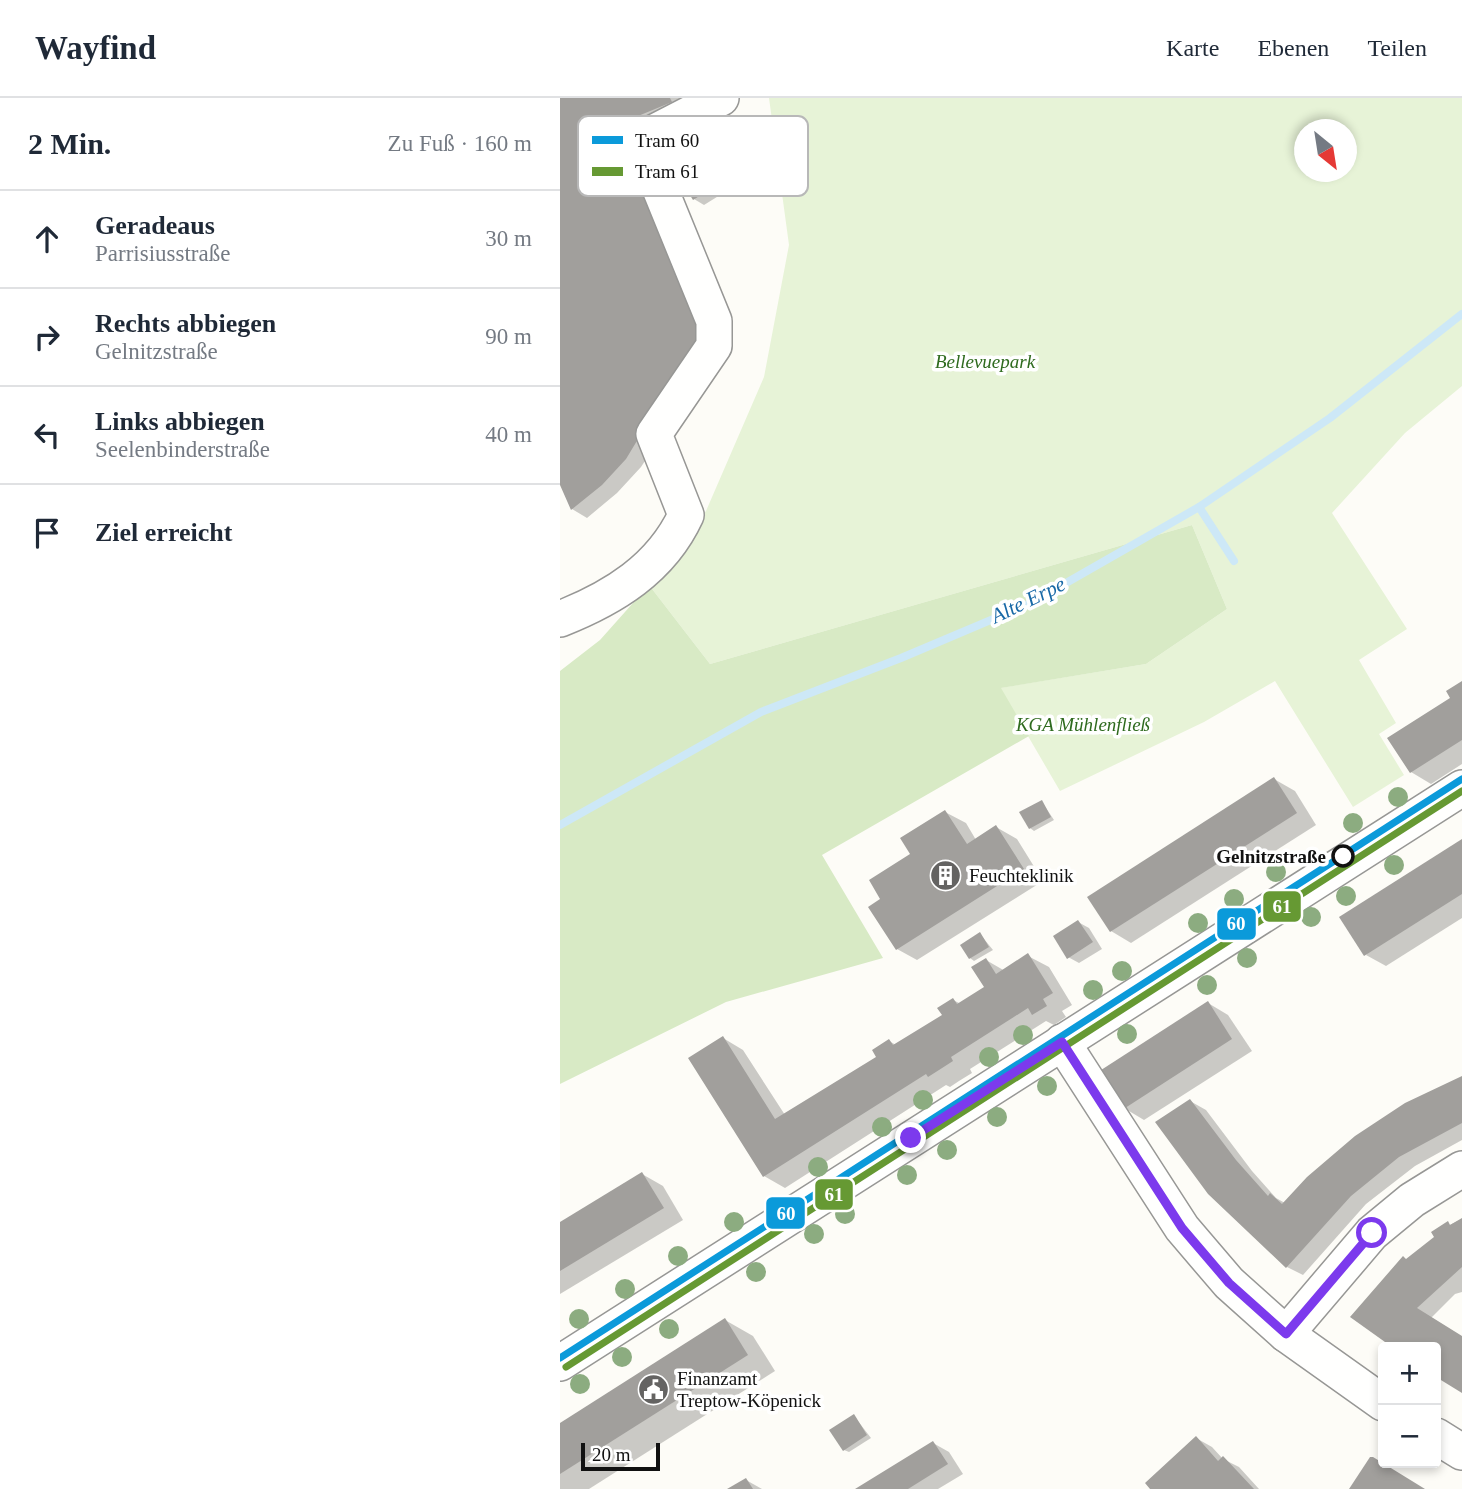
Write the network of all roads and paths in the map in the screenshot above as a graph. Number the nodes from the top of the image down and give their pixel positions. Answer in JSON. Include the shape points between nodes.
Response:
{"nodes":[{"id":1,"x":721,"y":98,"type":"edge"},
{"id":2,"x":686,"y":116,"type":"edge"},
{"id":3,"x":663,"y":196,"type":"edge"},
{"id":4,"x":560,"y":619,"type":"edge"},
{"id":5,"x":1462,"y":788,"type":"edge"},
{"id":6,"x":1062,"y":1042,"type":"junction"},
{"id":7,"x":1462,"y":1169,"type":"edge"},
{"id":8,"x":1286,"y":1334,"type":"junction"},
{"id":9,"x":560,"y":1363,"type":"edge"},
{"id":10,"x":1378,"y":1399,"type":"edge"},
{"id":11,"x":1441,"y":1439,"type":"edge"},
{"id":12,"x":1462,"y":1452,"type":"edge"}],
"edges":[{"from":1,"to":2,"type":"street"},
{"from":3,"to":4,"type":"street","via":[[714,321],[714,346],[654,434],[686,515],[666,550],[634,581],[597,604]]},
{"from":5,"to":6,"type":"street"},
{"from":6,"to":8,"type":"street","via":[[1182,1228],[1229,1283]]},
{"from":6,"to":9,"type":"street"},
{"from":7,"to":8,"type":"street","via":[[1412,1200],[1372,1233]]},
{"from":8,"to":10,"type":"street"},
{"from":11,"to":12,"type":"street"}]}
